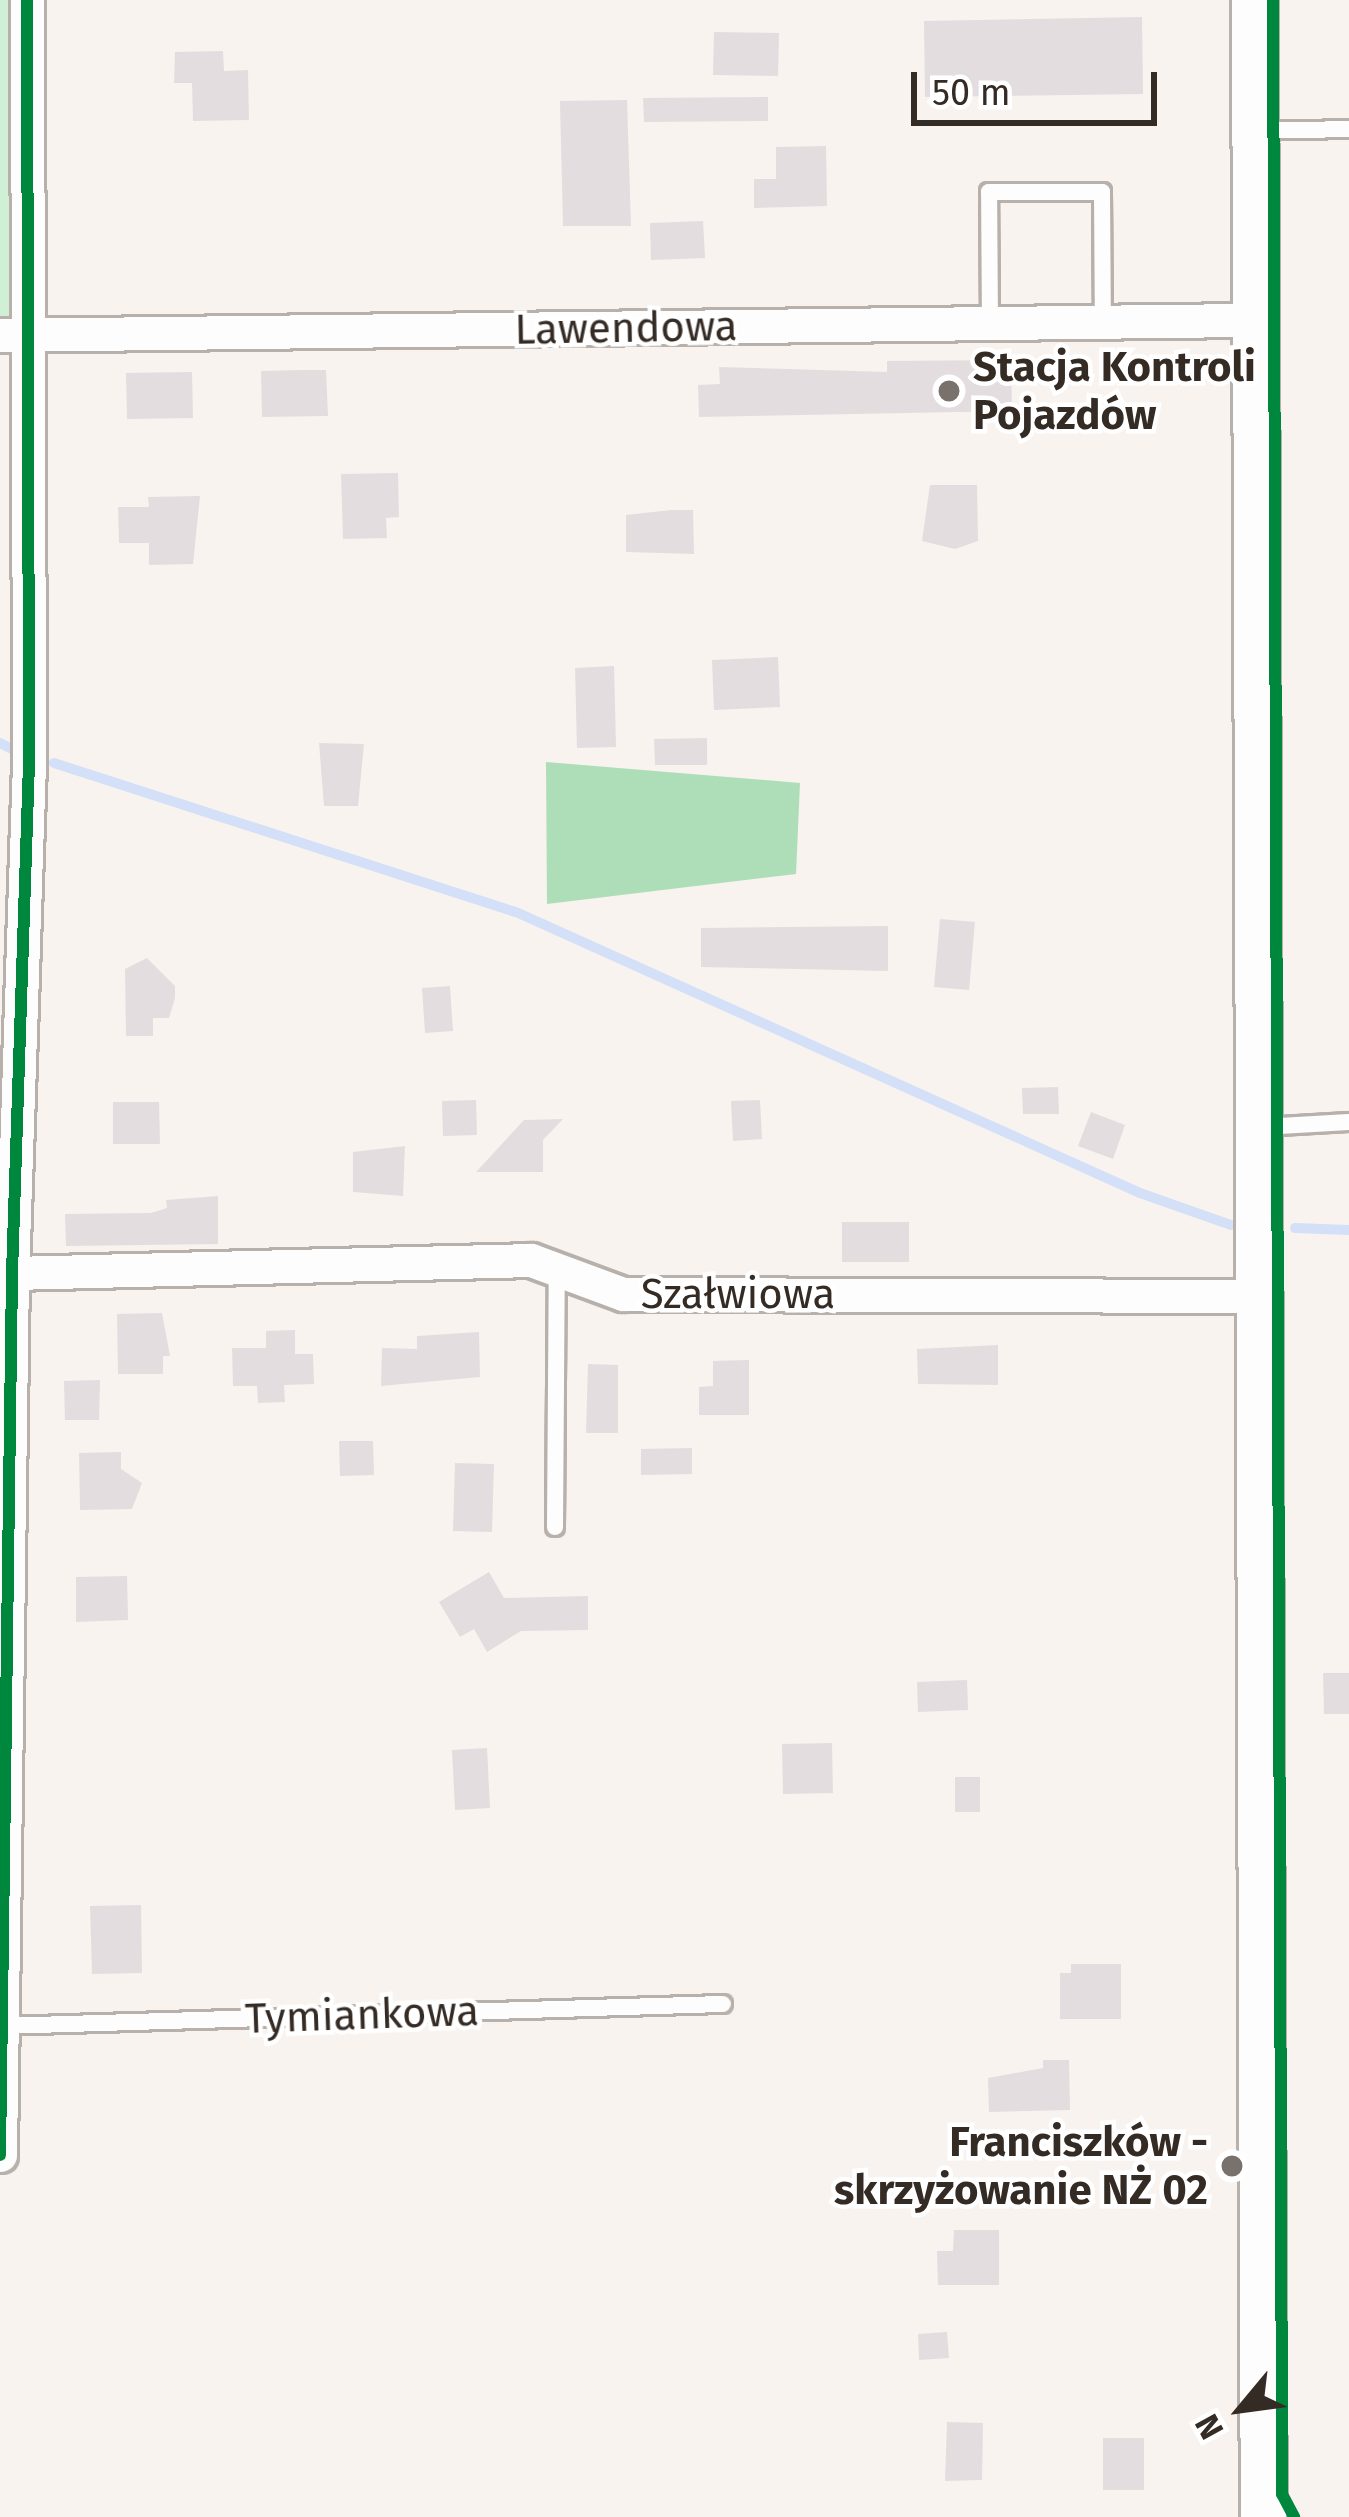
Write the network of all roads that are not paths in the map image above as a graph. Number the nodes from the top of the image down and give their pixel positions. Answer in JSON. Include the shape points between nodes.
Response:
{"nodes":[{"id":1,"x":27,"y":0,"type":"edge"},
{"id":2,"x":1254,"y":0,"type":"edge"},
{"id":3,"x":1349,"y":129,"type":"edge"},
{"id":4,"x":1254,"y":131,"type":"junction"},
{"id":5,"x":1251,"y":320,"type":"junction"},
{"id":6,"x":1103,"y":323,"type":"junction"},
{"id":7,"x":990,"y":324,"type":"junction"},
{"id":8,"x":14,"y":335,"type":"edge"},
{"id":9,"x":1349,"y":1122,"type":"edge"},
{"id":10,"x":1255,"y":1127,"type":"junction"},
{"id":11,"x":557,"y":1270,"type":"junction"},
{"id":12,"x":12,"y":1273,"type":"junction"},
{"id":13,"x":1254,"y":1296,"type":"junction"},
{"id":14,"x":555,"y":1527,"type":"dead end"},
{"id":15,"x":722,"y":2004,"type":"dead end"},
{"id":16,"x":2,"y":2026,"type":"edge"},
{"id":17,"x":0,"y":2156,"type":"edge"},
{"id":18,"x":1263,"y":2517,"type":"edge"}],
"edges":[{"from":1,"to":8,"type":"street"},
{"from":2,"to":4,"type":"main road"},
{"from":3,"to":4,"type":"lane"},
{"from":4,"to":5,"type":"main road"},
{"from":5,"to":6,"type":"street","name":"Lawendowa"},
{"from":5,"to":10,"type":"main road"},
{"from":6,"to":7,"type":"street","name":"Lawendowa"},
{"from":6,"to":7,"type":"lane","via":[[1102,192],[989,192]]},
{"from":7,"to":8,"type":"street","name":"Lawendowa"},
{"from":8,"to":12,"type":"street","via":[[29,763]]},
{"from":9,"to":10,"type":"lane"},
{"from":10,"to":13,"type":"main road"},
{"from":11,"to":12,"type":"street","name":"Szałwiowa","via":[[531,1260]]},
{"from":11,"to":13,"type":"street","name":"Szałwiowa","via":[[623,1294]]},
{"from":11,"to":14,"type":"lane"},
{"from":12,"to":16,"type":"street"},
{"from":13,"to":18,"type":"main road"},
{"from":15,"to":16,"type":"lane","name":"Tymiankowa"},
{"from":16,"to":17,"type":"street"}]}
